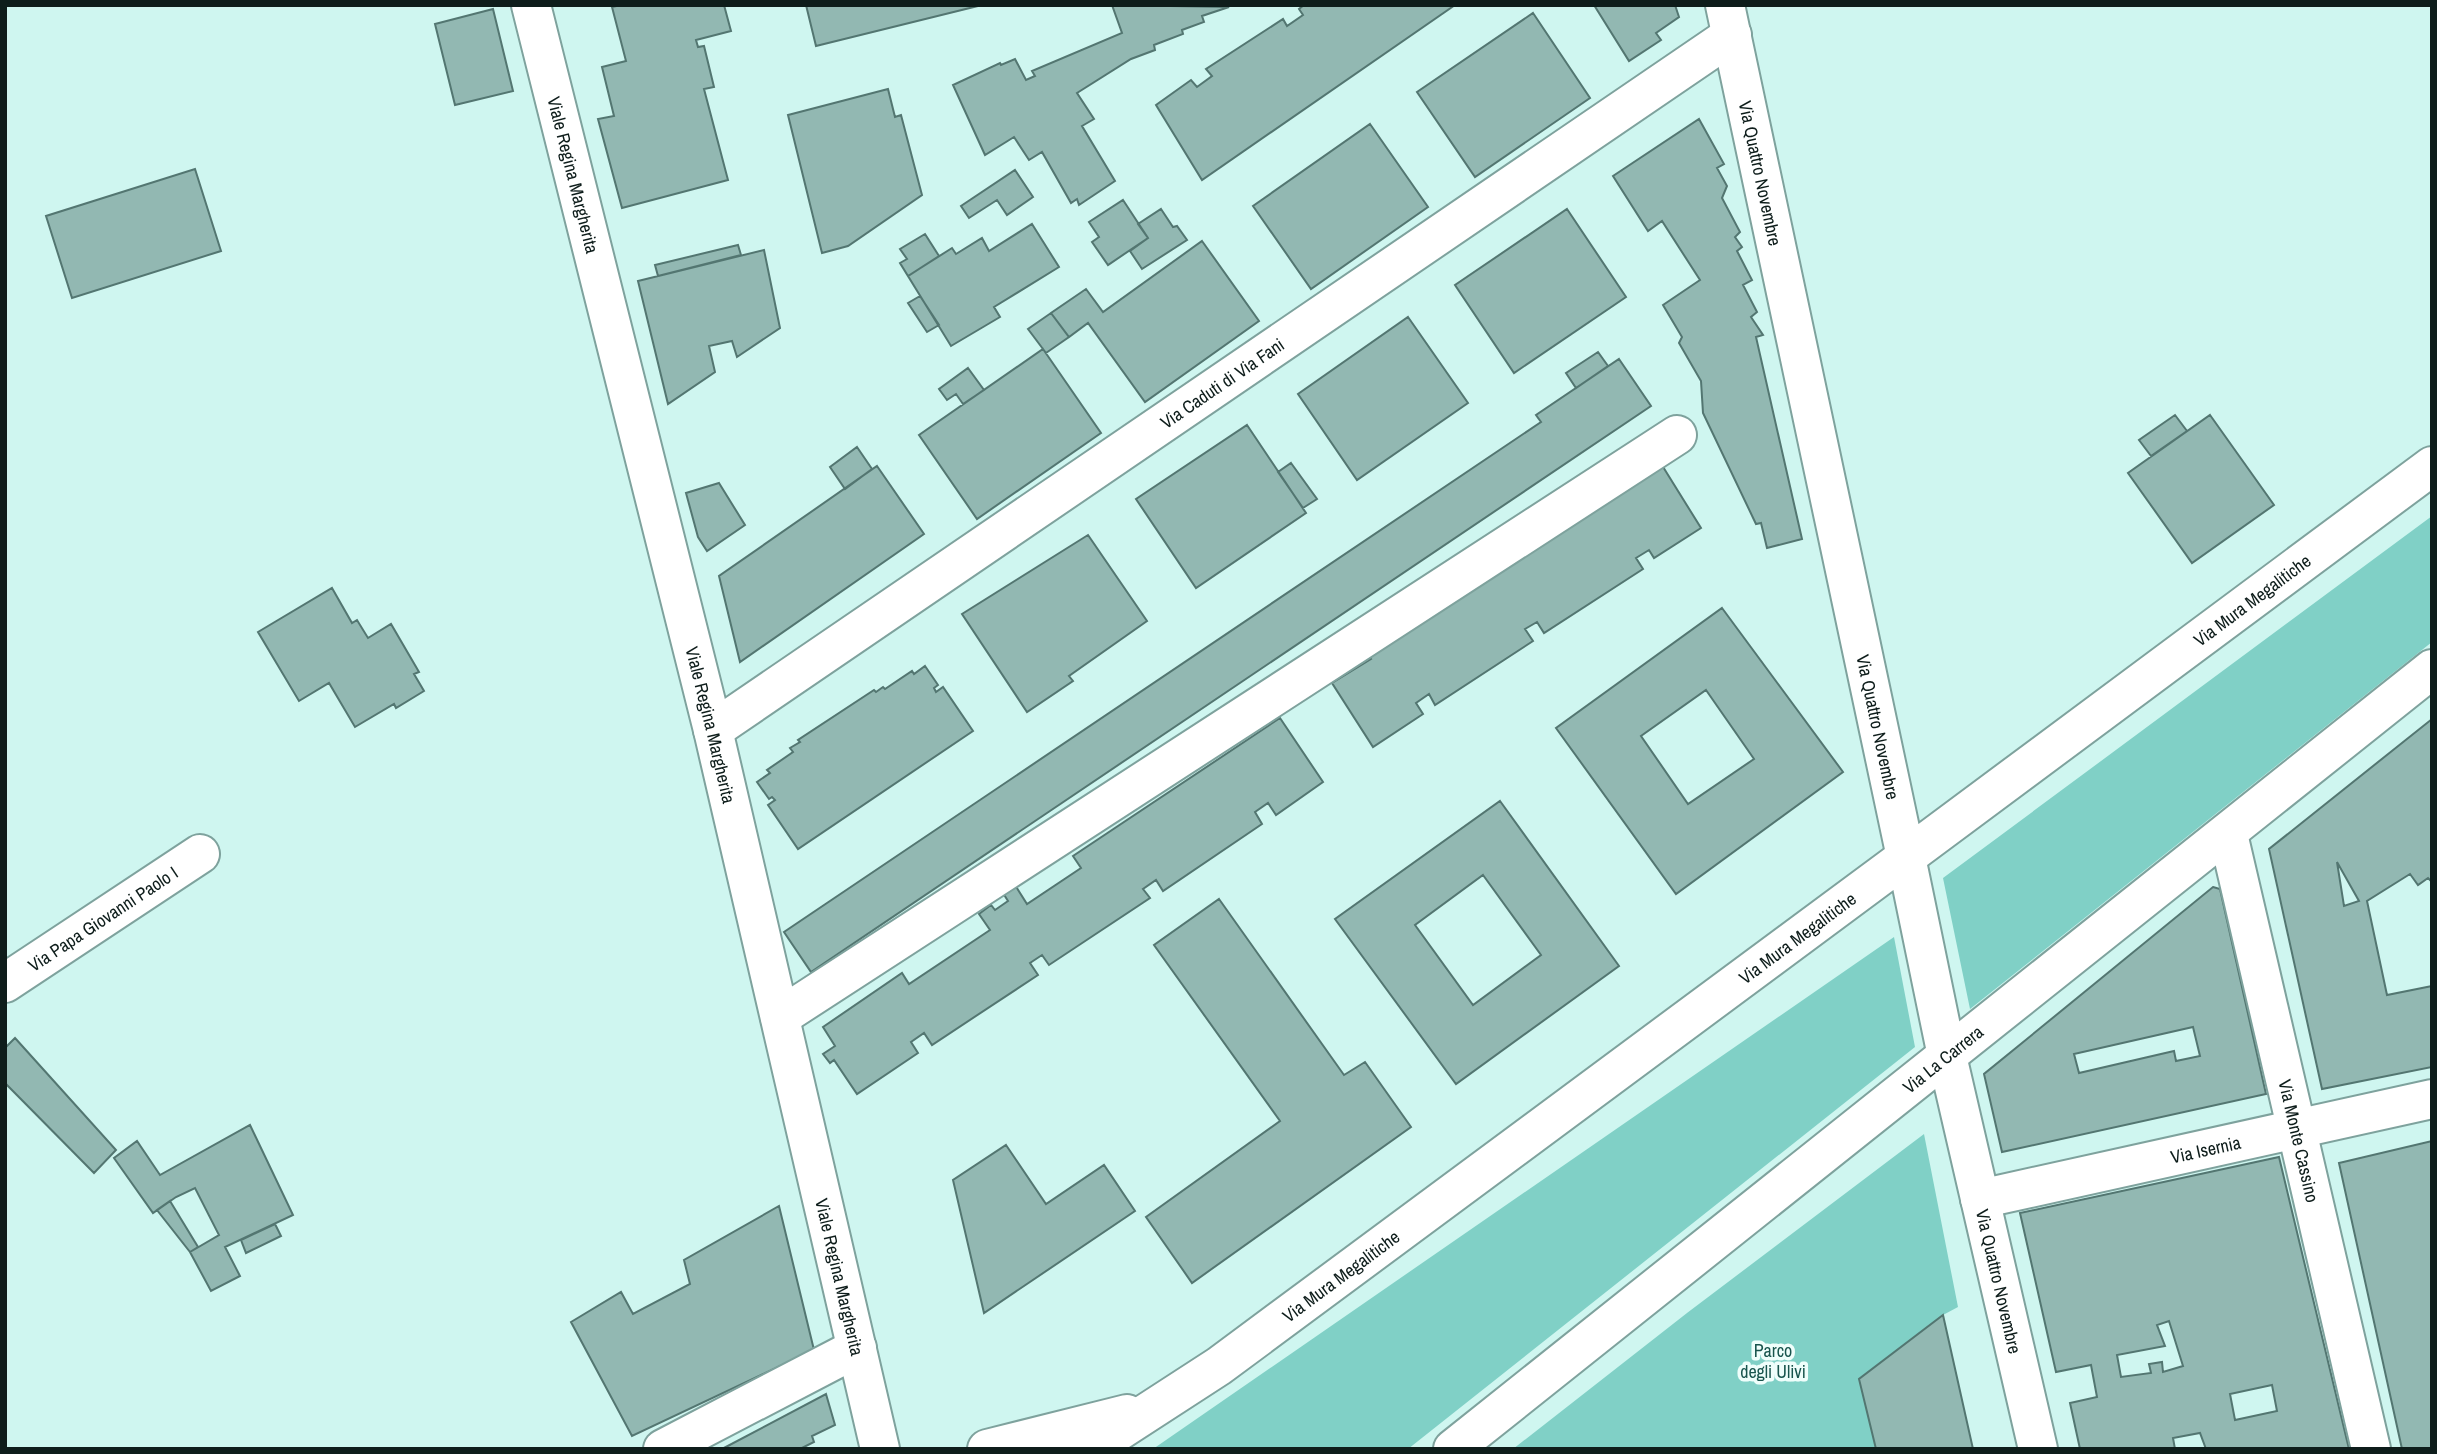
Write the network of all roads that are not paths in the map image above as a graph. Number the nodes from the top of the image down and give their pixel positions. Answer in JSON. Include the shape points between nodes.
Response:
{"nodes":[{"id":1,"x":531,"y":5,"type":"edge"},
{"id":2,"x":1728,"y":20,"type":"edge"},
{"id":3,"x":1677,"y":435,"type":"dead end"},
{"id":4,"x":2432,"y":466,"type":"edge"},
{"id":5,"x":2432,"y":669,"type":"edge"},
{"id":6,"x":713,"y":730,"type":"junction"},
{"id":7,"x":2228,"y":834,"type":"junction"},
{"id":8,"x":200,"y":855,"type":"dead end"},
{"id":9,"x":1906,"y":857,"type":"junction"},
{"id":10,"x":5,"y":983,"type":"edge"},
{"id":11,"x":780,"y":1017,"type":"junction"},
{"id":12,"x":1947,"y":1056,"type":"junction"},
{"id":13,"x":2432,"y":1099,"type":"edge"},
{"id":14,"x":2297,"y":1129,"type":"junction"},
{"id":15,"x":1980,"y":1199,"type":"junction"},
{"id":16,"x":856,"y":1348,"type":"junction"},
{"id":17,"x":1160,"y":1406,"type":"junction"},
{"id":18,"x":663,"y":1449,"type":"edge"},
{"id":19,"x":880,"y":1449,"type":"edge"},
{"id":20,"x":987,"y":1449,"type":"edge"},
{"id":21,"x":1091,"y":1449,"type":"edge"},
{"id":22,"x":1453,"y":1449,"type":"edge"},
{"id":23,"x":2038,"y":1449,"type":"edge"},
{"id":24,"x":2371,"y":1449,"type":"edge"}],
"edges":[{"from":1,"to":6,"type":"street","name":"Viale Regina Margherita"},
{"from":2,"to":6,"type":"street","name":"Via Caduti di Via Fani"},
{"from":2,"to":9,"type":"street","name":"Via Quattro Novembre"},
{"from":3,"to":11,"type":"street"},
{"from":4,"to":9,"type":"street","name":"Via Mura Megalitiche"},
{"from":5,"to":7,"type":"street","name":"Via La Carrera"},
{"from":6,"to":11,"type":"street","name":"Viale Regina Margherita"},
{"from":7,"to":12,"type":"street","name":"Via La Carrera"},
{"from":7,"to":14,"type":"street","name":"Via Monte Cassino"},
{"from":8,"to":10,"type":"street","name":"Via Papa Giovanni Paolo I"},
{"from":9,"to":12,"type":"street","name":"Via Quattro Novembre"},
{"from":9,"to":17,"type":"street","name":"Via Mura Megalitiche"},
{"from":11,"to":16,"type":"street","name":"Viale Regina Margherita"},
{"from":12,"to":15,"type":"street","name":"Via Quattro Novembre"},
{"from":12,"to":22,"type":"street","name":"Via La Carrera"},
{"from":13,"to":14,"type":"street","name":"Via Isernia"},
{"from":14,"to":15,"type":"street","name":"Via Isernia"},
{"from":14,"to":24,"type":"street","name":"Via Monte Cassino"},
{"from":15,"to":23,"type":"street","name":"Via Quattro Novembre"},
{"from":16,"to":18,"type":"street"},
{"from":16,"to":19,"type":"street","name":"Viale Regina Margherita"},
{"from":17,"to":20,"type":"street"},
{"from":17,"to":21,"type":"street","name":"Via Mura Megalitiche"}]}
